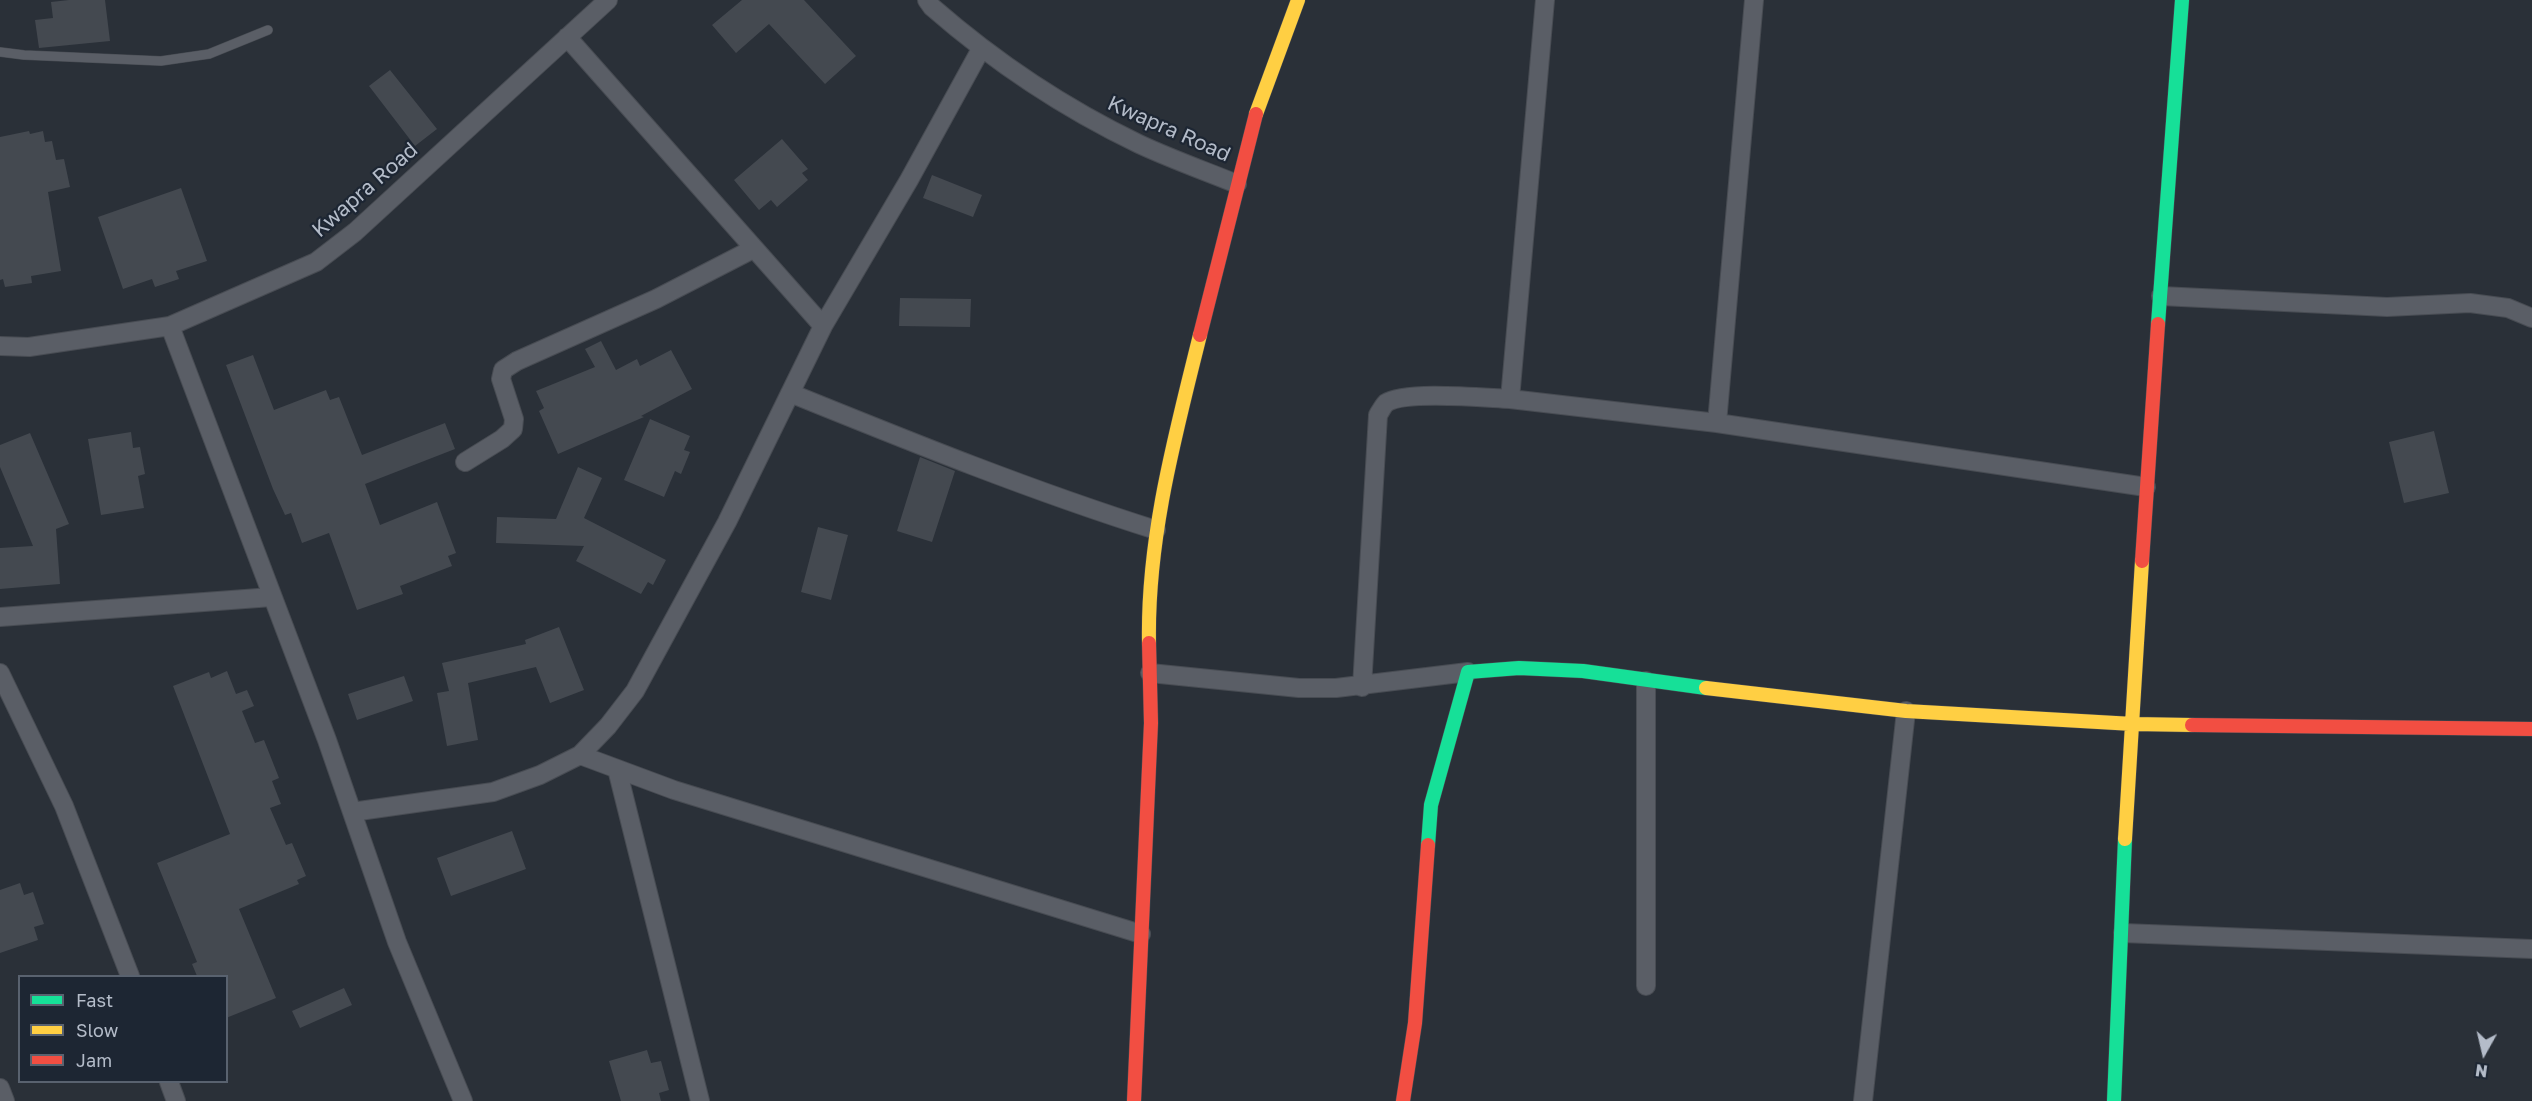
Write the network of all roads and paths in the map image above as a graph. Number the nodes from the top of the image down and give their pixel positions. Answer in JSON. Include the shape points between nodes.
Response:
{"nodes":[{"id":1,"x":608,"y":0,"type":"edge"},
{"id":2,"x":1298,"y":0,"type":"edge"},
{"id":3,"x":1545,"y":0,"type":"edge"},
{"id":4,"x":1754,"y":0,"type":"edge"},
{"id":5,"x":2182,"y":0,"type":"edge"},
{"id":6,"x":929,"y":1,"type":"edge"},
{"id":7,"x":268,"y":30,"type":"dead end"},
{"id":8,"x":567,"y":37,"type":"junction"},
{"id":9,"x":981,"y":49,"type":"junction"},
{"id":10,"x":0,"y":52,"type":"edge"},
{"id":11,"x":1237,"y":184,"type":"junction"},
{"id":12,"x":753,"y":249,"type":"junction"},
{"id":13,"x":2161,"y":296,"type":"junction"},
{"id":14,"x":2532,"y":318,"type":"edge"},
{"id":15,"x":170,"y":326,"type":"junction"},
{"id":16,"x":823,"y":326,"type":"junction"},
{"id":17,"x":0,"y":346,"type":"edge"},
{"id":18,"x":790,"y":393,"type":"junction"},
{"id":19,"x":1510,"y":399,"type":"junction"},
{"id":20,"x":1716,"y":423,"type":"junction"},
{"id":21,"x":465,"y":462,"type":"dead end"},
{"id":22,"x":2146,"y":487,"type":"junction"},
{"id":23,"x":1156,"y":530,"type":"junction"},
{"id":24,"x":272,"y":597,"type":"junction"},
{"id":25,"x":0,"y":617,"type":"edge"},
{"id":26,"x":1468,"y":672,"type":"junction"},
{"id":27,"x":0,"y":673,"type":"edge"},
{"id":28,"x":1150,"y":674,"type":"junction"},
{"id":29,"x":1646,"y":681,"type":"junction"},
{"id":30,"x":1362,"y":687,"type":"junction"},
{"id":31,"x":1906,"y":711,"type":"junction"},
{"id":32,"x":2133,"y":724,"type":"junction"},
{"id":33,"x":2532,"y":729,"type":"edge"},
{"id":34,"x":580,"y":755,"type":"junction"},
{"id":35,"x":617,"y":769,"type":"junction"},
{"id":36,"x":352,"y":812,"type":"junction"},
{"id":37,"x":2122,"y":933,"type":"junction"},
{"id":38,"x":1141,"y":934,"type":"junction"},
{"id":39,"x":2532,"y":949,"type":"edge"},
{"id":40,"x":130,"y":975,"type":"edge"},
{"id":41,"x":1646,"y":986,"type":"dead end"},
{"id":42,"x":169,"y":1083,"type":"edge"},
{"id":43,"x":0,"y":1088,"type":"edge"},
{"id":44,"x":5,"y":1101,"type":"edge"},
{"id":45,"x":176,"y":1101,"type":"edge"},
{"id":46,"x":463,"y":1101,"type":"edge"},
{"id":47,"x":700,"y":1101,"type":"edge"},
{"id":48,"x":1134,"y":1101,"type":"edge"},
{"id":49,"x":1403,"y":1101,"type":"edge"},
{"id":50,"x":1863,"y":1101,"type":"edge"},
{"id":51,"x":2114,"y":1101,"type":"edge"}],
"edges":[{"from":1,"to":8,"type":"street","name":"Kwapra Road"},
{"from":2,"to":11,"type":"street","name":"Kwapra Road","via":[[1259,106]]},
{"from":3,"to":19,"type":"street"},
{"from":4,"to":20,"type":"street"},
{"from":5,"to":13,"type":"street"},
{"from":6,"to":9,"type":"street","name":"Kwapra Road"},
{"from":7,"to":10,"type":"lane","via":[[209,54],[161,61]]},
{"from":8,"to":12,"type":"street"},
{"from":8,"to":15,"type":"street","name":"Kwapra Road","via":[[355,232],[316,262]]},
{"from":9,"to":11,"type":"street","name":"Kwapra Road","via":[[1084,115],[1141,145]]},
{"from":9,"to":16,"type":"street"},
{"from":11,"to":23,"type":"street","via":[[1177,426]]},
{"from":12,"to":16,"type":"street"},
{"from":12,"to":21,"type":"street","via":[[503,370],[501,379],[514,419],[513,429]]},
{"from":13,"to":14,"type":"street","via":[[2387,307],[2470,303],[2508,308]]},
{"from":13,"to":22,"type":"street"},
{"from":15,"to":17,"type":"street","name":"Kwapra Road","via":[[29,347]]},
{"from":15,"to":24,"type":"street"},
{"from":16,"to":18,"type":"street"},
{"from":18,"to":23,"type":"street","via":[[957,460]]},
{"from":18,"to":34,"type":"street","via":[[727,522],[635,691]]},
{"from":19,"to":20,"type":"street"},
{"from":19,"to":30,"type":"street","via":[[1398,399],[1385,404],[1378,415]]},
{"from":20,"to":22,"type":"street"},
{"from":22,"to":32,"type":"street"},
{"from":23,"to":28,"type":"street","via":[[1149,625]]},
{"from":24,"to":25,"type":"street"},
{"from":24,"to":36,"type":"street"},
{"from":26,"to":29,"type":"street","via":[[1519,668],[1583,671]]},
{"from":26,"to":30,"type":"street"},
{"from":26,"to":49,"type":"street","via":[[1431,805],[1415,1023]]},
{"from":27,"to":40,"type":"street","via":[[64,806]]},
{"from":28,"to":30,"type":"street","via":[[1299,688]]},
{"from":28,"to":38,"type":"street"},
{"from":29,"to":31,"type":"street"},
{"from":29,"to":41,"type":"street"},
{"from":31,"to":32,"type":"street"},
{"from":31,"to":50,"type":"street"},
{"from":32,"to":33,"type":"street"},
{"from":32,"to":37,"type":"street"},
{"from":34,"to":35,"type":"street"},
{"from":34,"to":36,"type":"street","via":[[493,792]]},
{"from":35,"to":38,"type":"street"},
{"from":35,"to":47,"type":"street"},
{"from":36,"to":46,"type":"street","via":[[397,942]]},
{"from":37,"to":39,"type":"street"},
{"from":37,"to":51,"type":"street"},
{"from":38,"to":48,"type":"street"},
{"from":42,"to":45,"type":"street"},
{"from":43,"to":44,"type":"street"}]}
